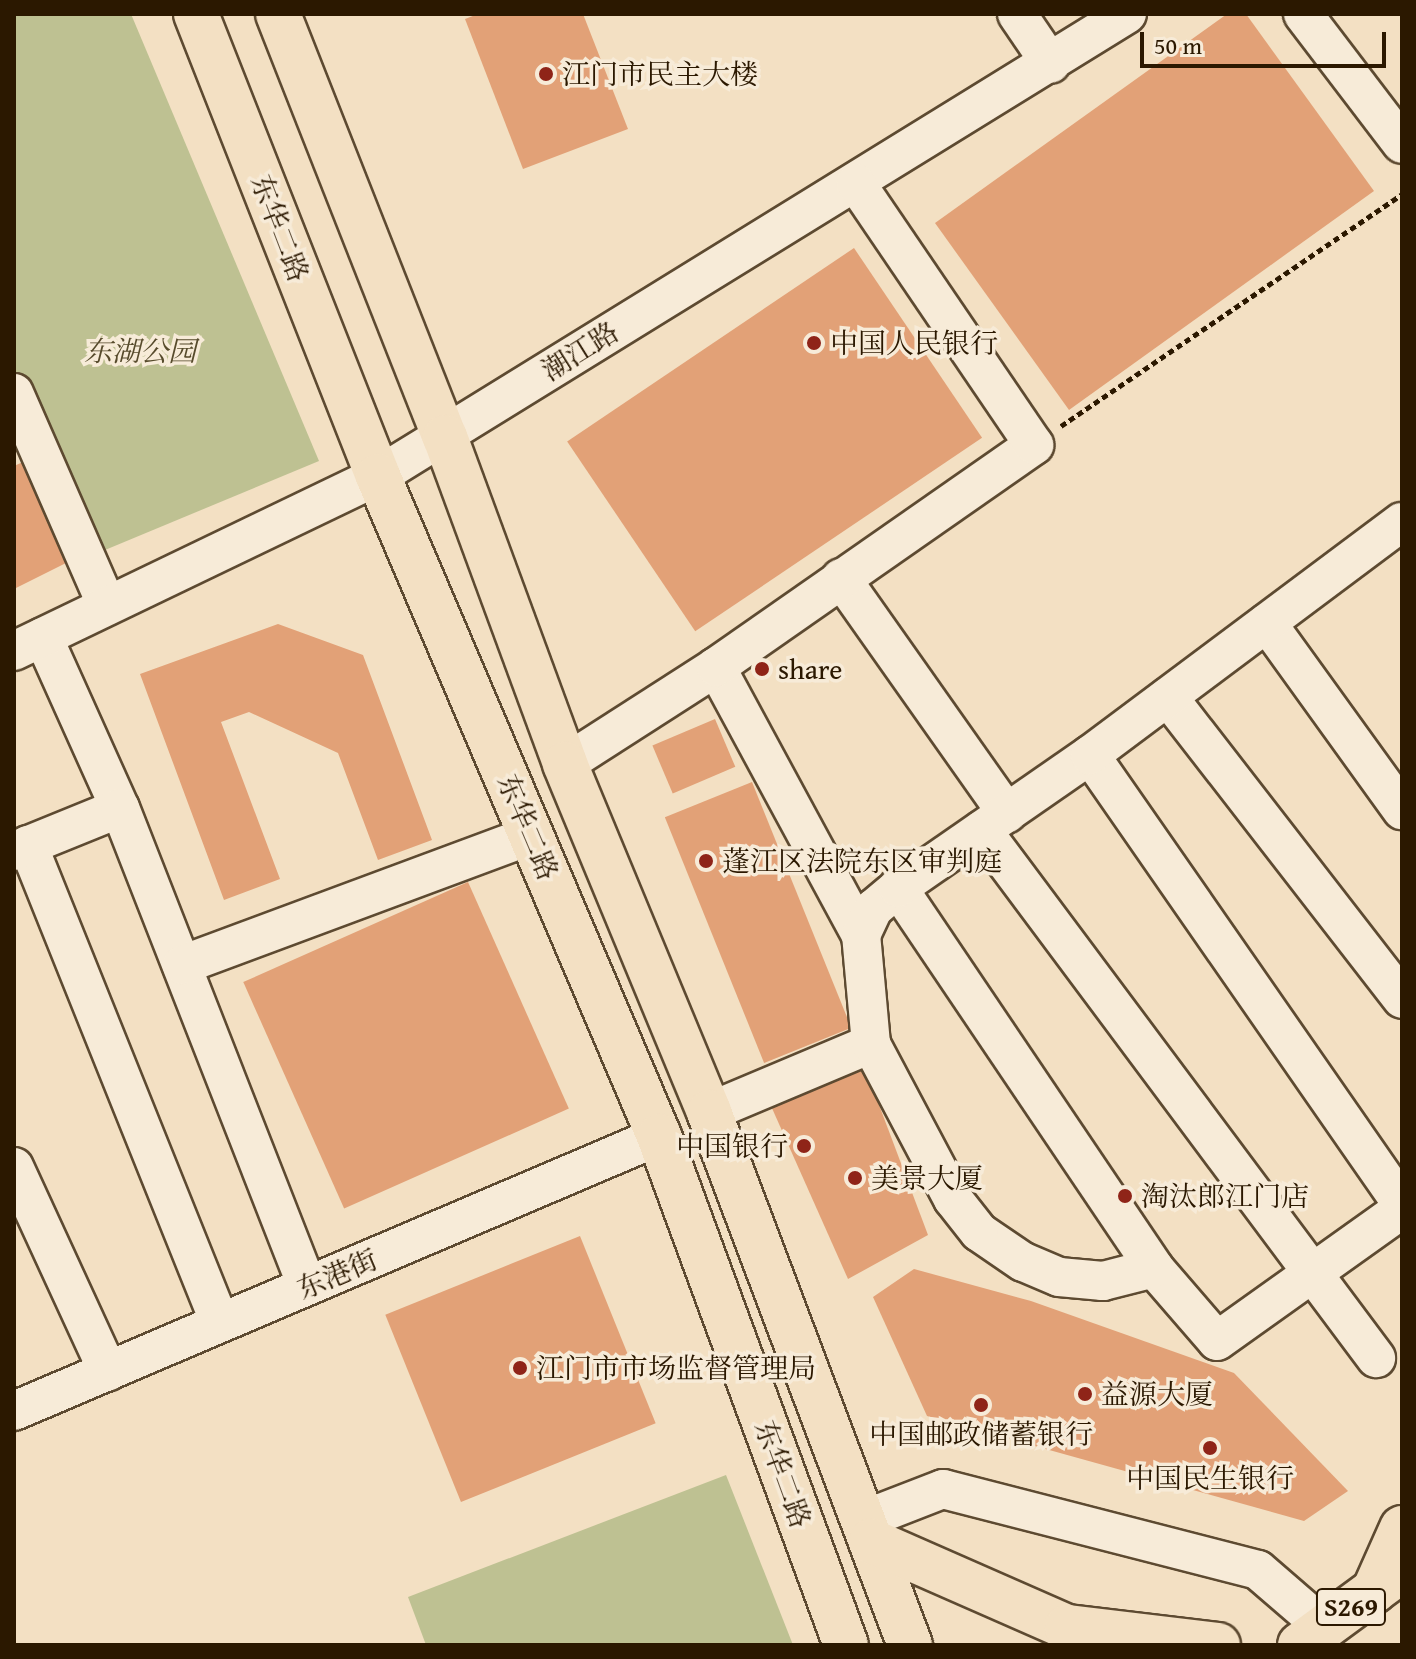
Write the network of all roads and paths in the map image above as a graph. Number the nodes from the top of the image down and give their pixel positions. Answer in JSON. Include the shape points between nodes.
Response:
{"nodes":[{"id":1,"x":196,"y":14,"type":"edge"},
{"id":2,"x":278,"y":14,"type":"edge"},
{"id":3,"x":1017,"y":14,"type":"edge"},
{"id":4,"x":1127,"y":14,"type":"edge"},
{"id":5,"x":1303,"y":14,"type":"edge"},
{"id":6,"x":1051,"y":64,"type":"junction"},
{"id":7,"x":1402,"y":144,"type":"edge"},
{"id":8,"x":856,"y":183,"type":"junction"},
{"id":9,"x":1402,"y":194,"type":"edge"},
{"id":10,"x":14,"y":393,"type":"edge"},
{"id":11,"x":445,"y":437,"type":"junction"},
{"id":12,"x":1034,"y":445,"type":"junction"},
{"id":13,"x":378,"y":476,"type":"junction"},
{"id":14,"x":1402,"y":522,"type":"edge"},
{"id":15,"x":841,"y":578,"type":"junction"},
{"id":16,"x":107,"y":606,"type":"junction"},
{"id":17,"x":1267,"y":623,"type":"junction"},
{"id":18,"x":29,"y":644,"type":"edge"},
{"id":19,"x":716,"y":667,"type":"junction"},
{"id":20,"x":1168,"y":697,"type":"junction"},
{"id":21,"x":1090,"y":755,"type":"junction"},
{"id":22,"x":565,"y":764,"type":"junction"},
{"id":23,"x":120,"y":808,"type":"junction"},
{"id":24,"x":1402,"y":810,"type":"edge"},
{"id":25,"x":994,"y":822,"type":"junction"},
{"id":26,"x":531,"y":835,"type":"junction"},
{"id":27,"x":21,"y":848,"type":"edge"},
{"id":28,"x":898,"y":888,"type":"junction"},
{"id":29,"x":861,"y":935,"type":"junction"},
{"id":30,"x":182,"y":965,"type":"junction"},
{"id":31,"x":1402,"y":999,"type":"edge"},
{"id":32,"x":871,"y":1044,"type":"junction"},
{"id":33,"x":709,"y":1112,"type":"junction"},
{"id":34,"x":659,"y":1136,"type":"junction"},
{"id":35,"x":14,"y":1167,"type":"edge"},
{"id":36,"x":1402,"y":1207,"type":"edge"},
{"id":37,"x":1154,"y":1268,"type":"junction"},
{"id":38,"x":1315,"y":1274,"type":"junction"},
{"id":39,"x":307,"y":1286,"type":"junction"},
{"id":40,"x":220,"y":1323,"type":"junction"},
{"id":41,"x":1376,"y":1358,"type":"dead end"},
{"id":42,"x":108,"y":1371,"type":"junction"},
{"id":43,"x":14,"y":1411,"type":"edge"},
{"id":44,"x":1402,"y":1528,"type":"edge"},
{"id":45,"x":867,"y":1531,"type":"junction"},
{"id":46,"x":1388,"y":1580,"type":"edge"},
{"id":47,"x":1312,"y":1636,"type":"edge"},
{"id":48,"x":843,"y":1642,"type":"edge"},
{"id":49,"x":910,"y":1645,"type":"edge"},
{"id":50,"x":1218,"y":1645,"type":"edge"}],
"edges":[{"from":1,"to":13,"type":"main road","name":"东华二路"},
{"from":2,"to":11,"type":"main road","name":"东华二路"},
{"from":3,"to":6,"type":"street"},
{"from":4,"to":6,"type":"street","name":"潮江路"},
{"from":5,"to":7,"type":"street"},
{"from":6,"to":8,"type":"street","name":"潮江路"},
{"from":8,"to":11,"type":"street","name":"潮江路"},
{"from":8,"to":12,"type":"street"},
{"from":9,"to":12,"type":"path"},
{"from":10,"to":16,"type":"street"},
{"from":11,"to":13,"type":"street","name":"潮江路"},
{"from":11,"to":22,"type":"main road","name":"东华二路"},
{"from":12,"to":15,"type":"street"},
{"from":13,"to":16,"type":"street","name":"潮江路"},
{"from":13,"to":26,"type":"main road","name":"东华二路"},
{"from":14,"to":17,"type":"street"},
{"from":15,"to":19,"type":"street"},
{"from":15,"to":25,"type":"street"},
{"from":16,"to":18,"type":"street","name":"潮江路"},
{"from":17,"to":20,"type":"street"},
{"from":17,"to":24,"type":"street"},
{"from":18,"to":23,"type":"street"},
{"from":19,"to":22,"type":"street"},
{"from":19,"to":29,"type":"street"},
{"from":20,"to":21,"type":"street"},
{"from":20,"to":31,"type":"street"},
{"from":21,"to":25,"type":"street"},
{"from":21,"to":36,"type":"street"},
{"from":22,"to":33,"type":"main road","name":"东华二路"},
{"from":23,"to":27,"type":"street"},
{"from":23,"to":30,"type":"street"},
{"from":25,"to":28,"type":"street"},
{"from":25,"to":38,"type":"street"},
{"from":26,"to":30,"type":"street"},
{"from":26,"to":34,"type":"main road","name":"东华二路"},
{"from":27,"to":40,"type":"street"},
{"from":28,"to":29,"type":"street","via":[[873,909]]},
{"from":28,"to":37,"type":"street"},
{"from":29,"to":32,"type":"street"},
{"from":30,"to":39,"type":"street"},
{"from":32,"to":33,"type":"street"},
{"from":32,"to":37,"type":"street","via":[[953,1199],[979,1232],[1023,1262],[1059,1277],[1103,1281]]},
{"from":33,"to":45,"type":"main road","name":"东华二路"},
{"from":34,"to":39,"type":"street","name":"东港街"},
{"from":34,"to":48,"type":"main road","name":"东华二路"},
{"from":35,"to":42,"type":"street"},
{"from":36,"to":38,"type":"street"},
{"from":37,"to":38,"type":"street","via":[[1217,1341]]},
{"from":38,"to":41,"type":"street"},
{"from":39,"to":40,"type":"street","name":"东港街"},
{"from":40,"to":42,"type":"street","name":"东港街"},
{"from":42,"to":43,"type":"street","name":"东港街"},
{"from":44,"to":46,"type":"main road"},
{"from":45,"to":47,"type":"street","via":[[943,1489],[1258,1570]]},
{"from":45,"to":49,"type":"main road","name":"东华二路"},
{"from":45,"to":50,"type":"main road","via":[[1067,1627]]},
{"from":46,"to":47,"type":"main road","number":"S269"}]}
